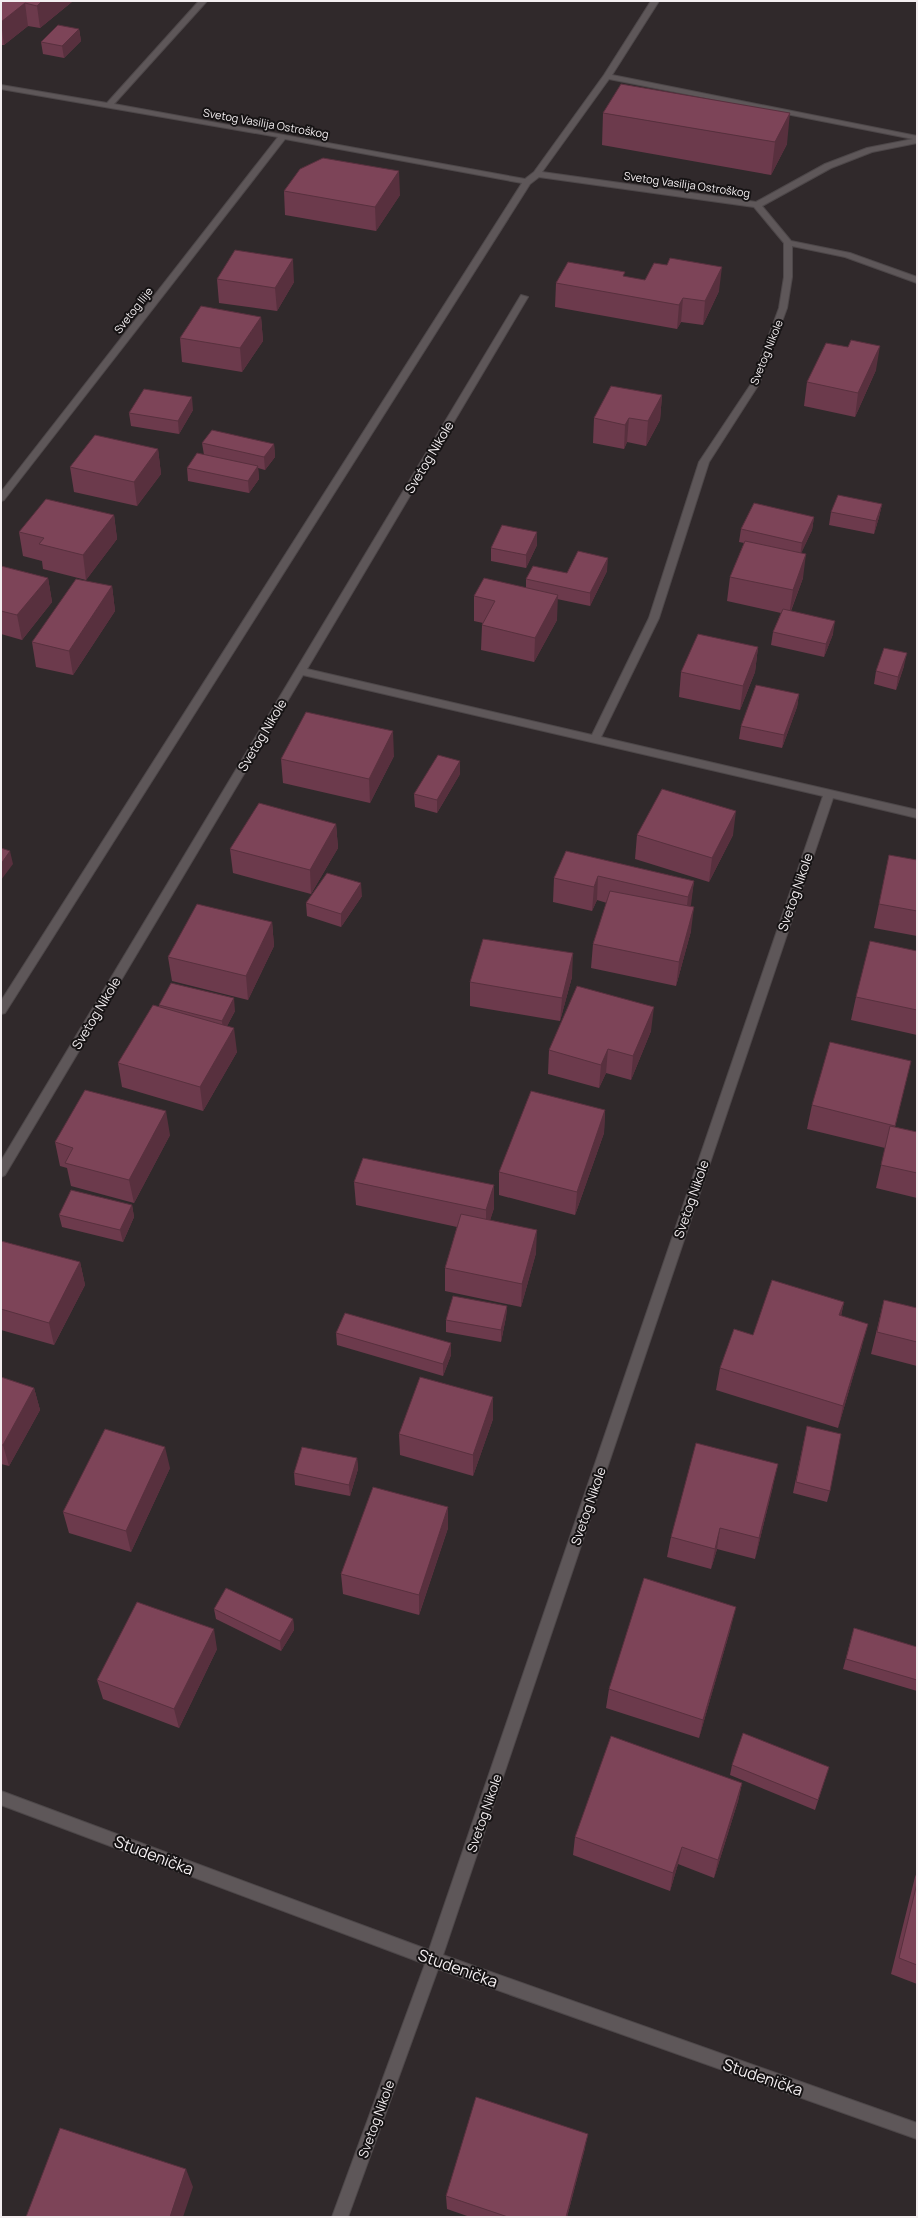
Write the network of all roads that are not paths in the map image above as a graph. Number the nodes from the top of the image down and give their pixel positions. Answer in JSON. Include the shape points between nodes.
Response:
{"nodes":[{"id":1,"x":203,"y":1,"type":"edge"},
{"id":2,"x":655,"y":1,"type":"edge"},
{"id":3,"x":607,"y":76,"type":"junction"},
{"id":4,"x":1,"y":87,"type":"edge"},
{"id":5,"x":108,"y":107,"type":"junction"},
{"id":6,"x":283,"y":136,"type":"junction"},
{"id":7,"x":917,"y":138,"type":"edge"},
{"id":8,"x":917,"y":141,"type":"edge"},
{"id":9,"x":537,"y":174,"type":"junction"},
{"id":10,"x":527,"y":182,"type":"junction"},
{"id":11,"x":756,"y":205,"type":"junction"},
{"id":12,"x":788,"y":243,"type":"junction"},
{"id":13,"x":917,"y":280,"type":"edge"},
{"id":14,"x":524,"y":297,"type":"dead end"},
{"id":15,"x":1,"y":498,"type":"edge"},
{"id":16,"x":301,"y":671,"type":"junction"},
{"id":17,"x":595,"y":739,"type":"junction"},
{"id":18,"x":829,"y":793,"type":"junction"},
{"id":19,"x":917,"y":814,"type":"edge"},
{"id":20,"x":1,"y":1010,"type":"edge"},
{"id":21,"x":1,"y":1172,"type":"edge"},
{"id":22,"x":1,"y":1798,"type":"edge"},
{"id":23,"x":434,"y":1960,"type":"junction"},
{"id":24,"x":917,"y":2131,"type":"edge"},
{"id":25,"x":340,"y":2217,"type":"edge"}],
"edges":[{"from":1,"to":5,"type":"street"},
{"from":2,"to":3,"type":"street"},
{"from":3,"to":7,"type":"street"},
{"from":3,"to":9,"type":"street"},
{"from":4,"to":5,"type":"street","name":"Svetog Vasilija Ostroškog"},
{"from":5,"to":6,"type":"street","name":"Svetog Vasilija Ostroškog"},
{"from":6,"to":10,"type":"street","name":"Svetog Vasilija Ostroškog"},
{"from":6,"to":15,"type":"street","name":"Svetog Ilije"},
{"from":8,"to":11,"type":"street","name":"Svetog Vasilija Ostroškog","via":[[870,150],[828,166]]},
{"from":9,"to":10,"type":"street"},
{"from":9,"to":11,"type":"street","name":"Svetog Vasilija Ostroškog"},
{"from":10,"to":20,"type":"street"},
{"from":11,"to":12,"type":"street"},
{"from":12,"to":13,"type":"street","via":[[847,255]]},
{"from":12,"to":17,"type":"street","name":"Svetog Nikole","via":[[788,277],[783,308],[754,384],[704,462],[654,618]]},
{"from":14,"to":16,"type":"street","name":"Svetog Nikole"},
{"from":16,"to":17,"type":"street"},
{"from":16,"to":21,"type":"street","name":"Svetog Nikole"},
{"from":17,"to":18,"type":"street"},
{"from":18,"to":19,"type":"street"},
{"from":18,"to":23,"type":"street","name":"Svetog Nikole"},
{"from":22,"to":23,"type":"street","name":"Studenička"},
{"from":23,"to":24,"type":"street","name":"Studenička"},
{"from":23,"to":25,"type":"street","name":"Svetog Nikole"}]}
